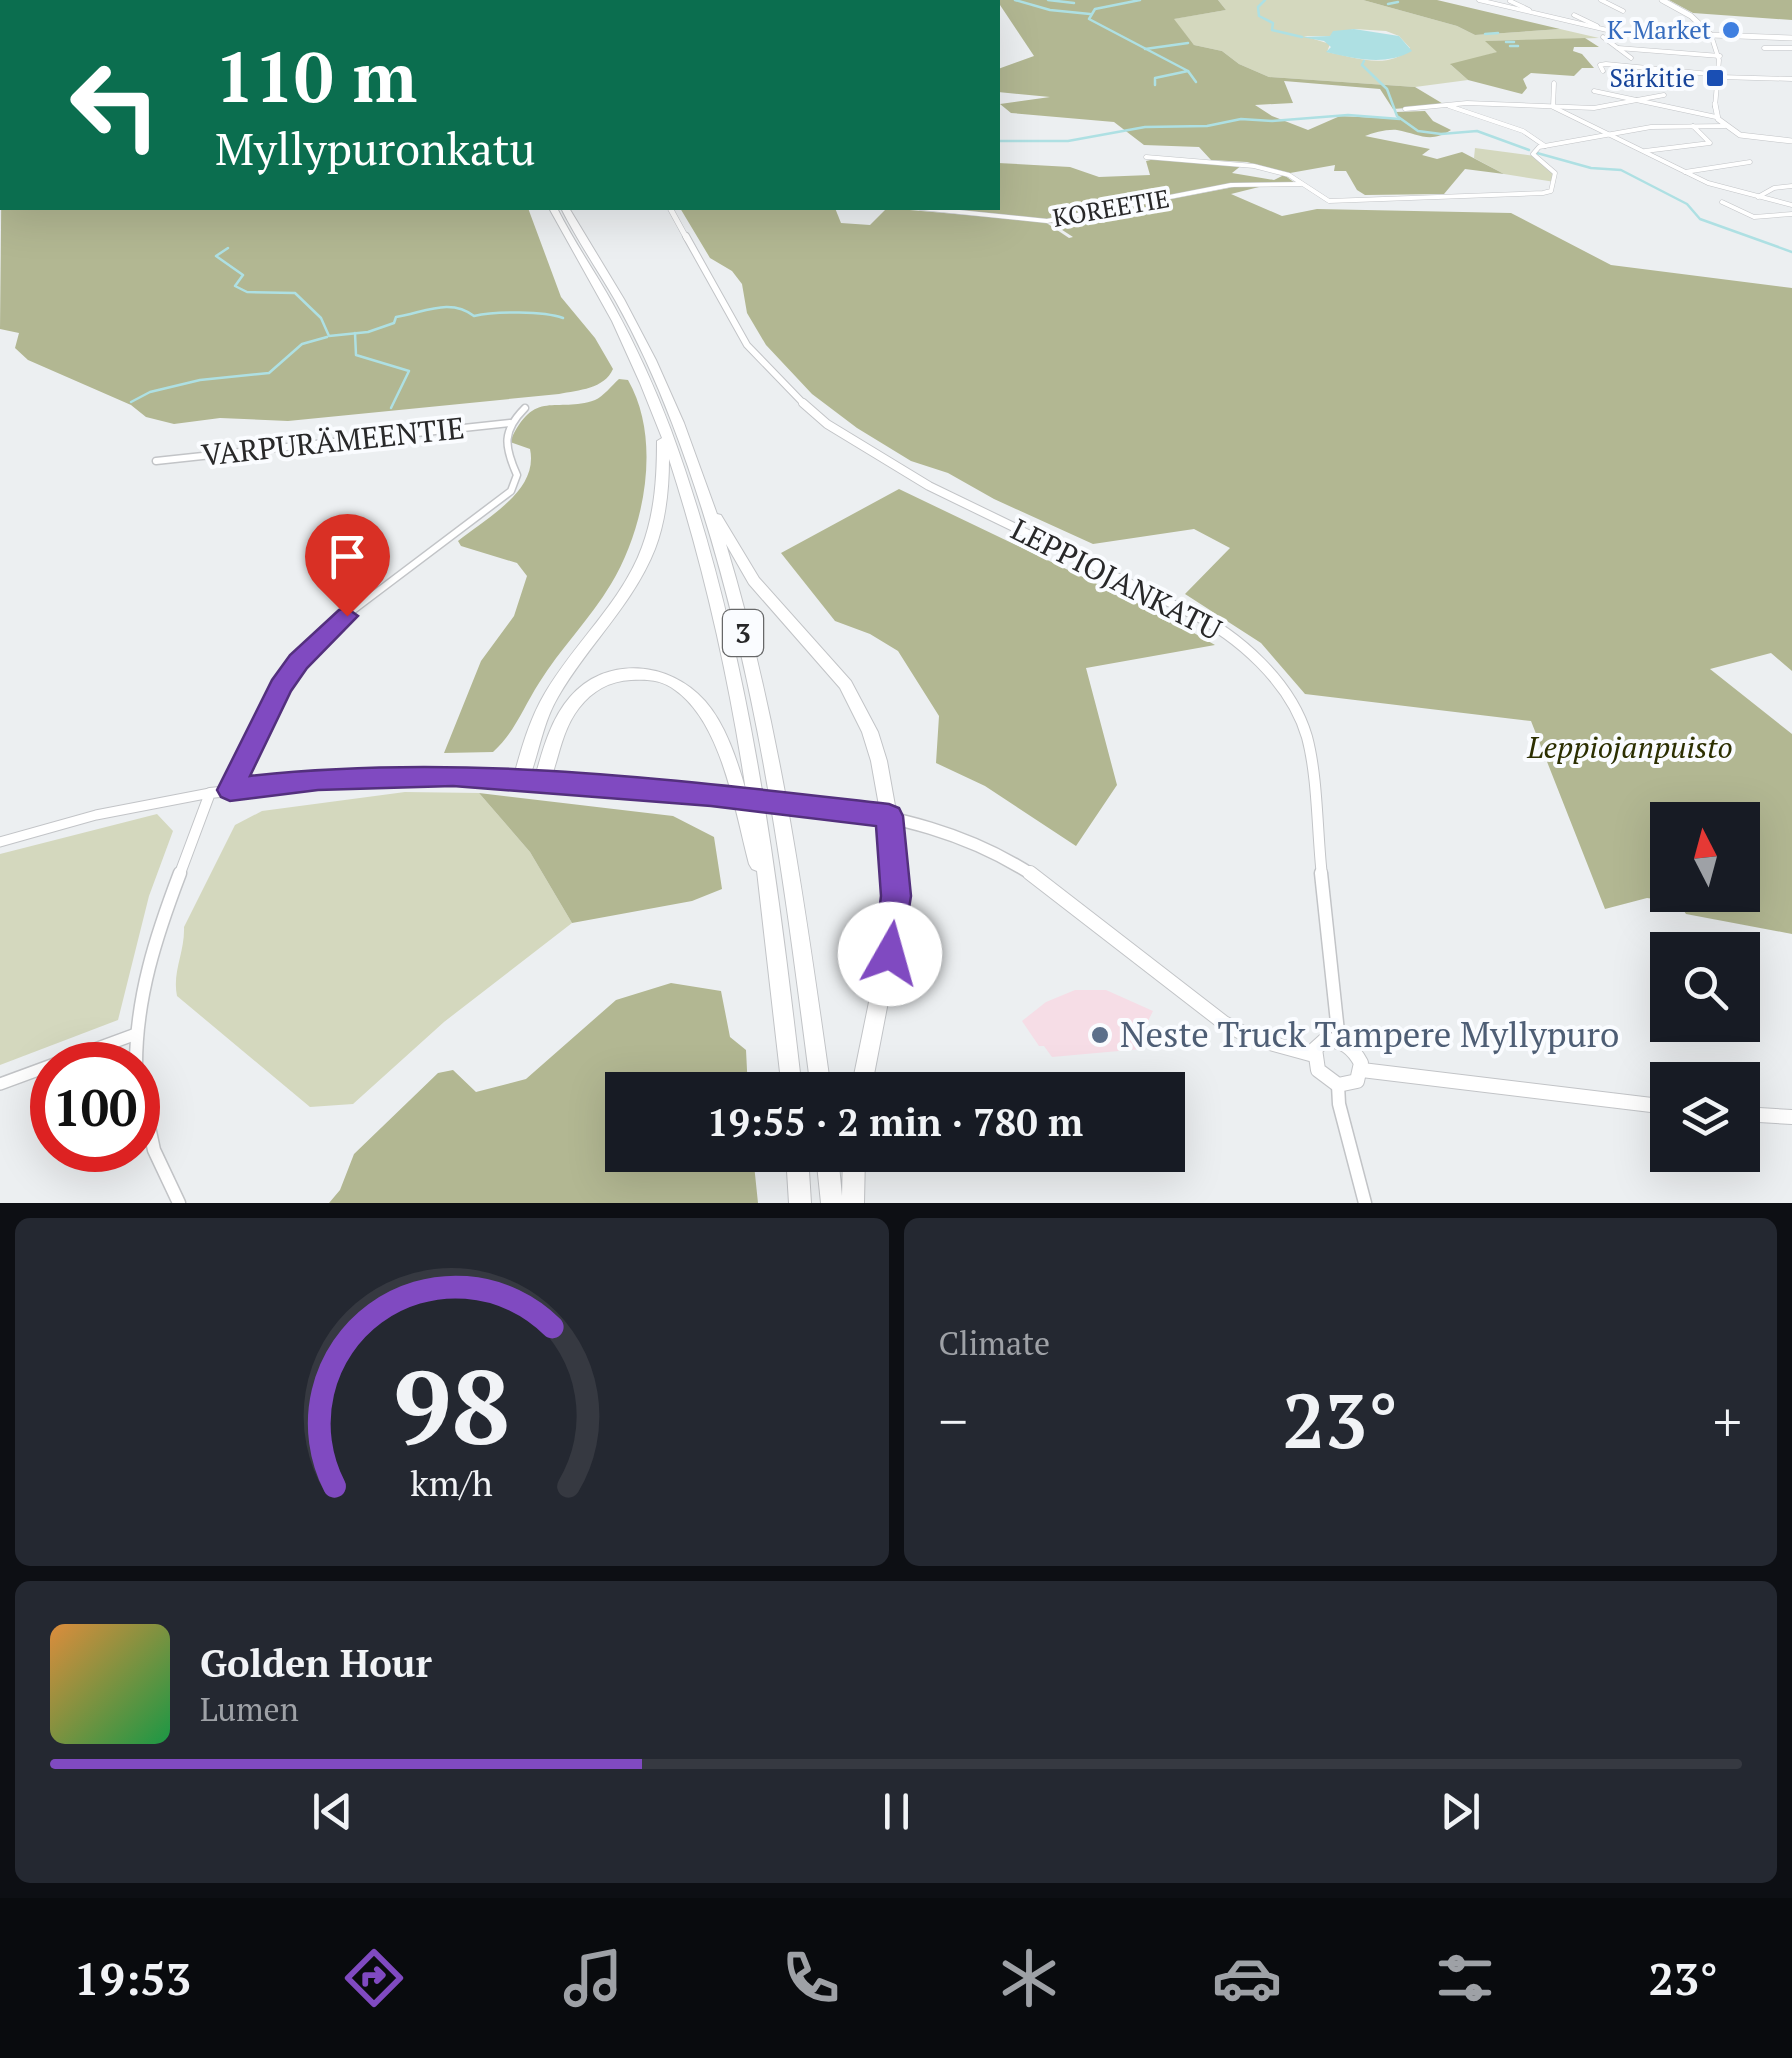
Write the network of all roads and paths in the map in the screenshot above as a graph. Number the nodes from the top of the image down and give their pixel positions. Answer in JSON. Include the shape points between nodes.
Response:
{"nodes":[{"id":1,"x":1479,"y":0,"type":"edge"},
{"id":2,"x":1601,"y":0,"type":"edge"},
{"id":3,"x":1662,"y":0,"type":"edge"},
{"id":4,"x":1510,"y":1,"type":"edge"},
{"id":5,"x":1623,"y":11,"type":"dead end"},
{"id":6,"x":1574,"y":15,"type":"dead end"},
{"id":7,"x":1547,"y":18,"type":"junction"},
{"id":8,"x":1607,"y":30,"type":"junction"},
{"id":9,"x":1656,"y":33,"type":"junction"},
{"id":10,"x":1711,"y":35,"type":"junction"},
{"id":11,"x":1603,"y":37,"type":"dead end"},
{"id":12,"x":1792,"y":38,"type":"edge"},
{"id":13,"x":1665,"y":46,"type":"junction"},
{"id":14,"x":1618,"y":48,"type":"junction"},
{"id":15,"x":1764,"y":48,"type":"dead end"},
{"id":16,"x":1792,"y":48,"type":"edge"},
{"id":17,"x":1720,"y":56,"type":"junction"},
{"id":18,"x":1631,"y":58,"type":"dead end"},
{"id":19,"x":1634,"y":67,"type":"junction"},
{"id":20,"x":1602,"y":71,"type":"dead end"},
{"id":21,"x":1641,"y":76,"type":"dead end"},
{"id":22,"x":1720,"y":76,"type":"junction"},
{"id":23,"x":1792,"y":80,"type":"edge"},
{"id":24,"x":1554,"y":84,"type":"dead end"},
{"id":25,"x":1594,"y":91,"type":"dead end"},
{"id":26,"x":1664,"y":96,"type":"dead end"},
{"id":27,"x":1644,"y":102,"type":"junction"},
{"id":28,"x":1446,"y":105,"type":"junction"},
{"id":29,"x":1553,"y":107,"type":"junction"},
{"id":30,"x":1404,"y":109,"type":"dead end"},
{"id":31,"x":1716,"y":117,"type":"junction"},
{"id":32,"x":1692,"y":124,"type":"junction"},
{"id":33,"x":1725,"y":126,"type":"junction"},
{"id":34,"x":1608,"y":134,"type":"junction"},
{"id":35,"x":1792,"y":141,"type":"edge"},
{"id":36,"x":1545,"y":146,"type":"junction"},
{"id":37,"x":1645,"y":151,"type":"junction"},
{"id":38,"x":1146,"y":157,"type":"dead end"},
{"id":39,"x":1750,"y":162,"type":"dead end"},
{"id":40,"x":1685,"y":172,"type":"junction"},
{"id":41,"x":1301,"y":184,"type":"junction"},
{"id":42,"x":1792,"y":186,"type":"edge"},
{"id":43,"x":1758,"y":197,"type":"junction"},
{"id":44,"x":1722,"y":202,"type":"dead end"},
{"id":45,"x":1792,"y":205,"type":"edge"},
{"id":46,"x":554,"y":210,"type":"edge"},
{"id":47,"x":566,"y":210,"type":"edge"},
{"id":48,"x":671,"y":210,"type":"edge"},
{"id":49,"x":940,"y":210,"type":"edge"},
{"id":50,"x":1792,"y":214,"type":"edge"},
{"id":51,"x":525,"y":408,"type":"dead end"},
{"id":52,"x":510,"y":422,"type":"junction"},
{"id":53,"x":663,"y":426,"type":"junction"},
{"id":54,"x":156,"y":461,"type":"dead end"},
{"id":55,"x":706,"y":501,"type":"junction"},
{"id":56,"x":521,"y":779,"type":"junction"},
{"id":57,"x":542,"y":781,"type":"junction"},
{"id":58,"x":230,"y":790,"type":"junction"},
{"id":59,"x":210,"y":793,"type":"junction"},
{"id":60,"x":889,"y":816,"type":"junction"},
{"id":61,"x":0,"y":842,"type":"edge"},
{"id":62,"x":773,"y":914,"type":"junction"},
{"id":63,"x":136,"y":1034,"type":"junction"},
{"id":64,"x":1340,"y":1041,"type":"junction"},
{"id":65,"x":136,"y":1042,"type":"edge"},
{"id":66,"x":1314,"y":1055,"type":"junction"},
{"id":67,"x":1362,"y":1070,"type":"junction"},
{"id":68,"x":790,"y":1072,"type":"edge"},
{"id":69,"x":818,"y":1072,"type":"edge"},
{"id":70,"x":865,"y":1072,"type":"edge"},
{"id":71,"x":0,"y":1084,"type":"edge"},
{"id":72,"x":1338,"y":1085,"type":"junction"},
{"id":73,"x":1650,"y":1105,"type":"edge"},
{"id":74,"x":1760,"y":1115,"type":"edge"},
{"id":75,"x":1792,"y":1117,"type":"edge"},
{"id":76,"x":160,"y":1162,"type":"edge"},
{"id":77,"x":798,"y":1172,"type":"edge"},
{"id":78,"x":829,"y":1172,"type":"edge"},
{"id":79,"x":854,"y":1172,"type":"edge"},
{"id":80,"x":180,"y":1203,"type":"edge"},
{"id":81,"x":800,"y":1203,"type":"edge"},
{"id":82,"x":832,"y":1203,"type":"edge"},
{"id":83,"x":854,"y":1203,"type":"edge"},
{"id":84,"x":1365,"y":1203,"type":"edge"}],
"edges":[{"from":1,"to":7,"type":"street"},
{"from":2,"to":5,"type":"street"},
{"from":3,"to":10,"type":"main road"},
{"from":4,"to":7,"type":"street"},
{"from":6,"to":8,"type":"street"},
{"from":7,"to":8,"type":"street"},
{"from":8,"to":9,"type":"street"},
{"from":9,"to":10,"type":"street"},
{"from":9,"to":13,"type":"street"},
{"from":10,"to":12,"type":"main road"},
{"from":10,"to":17,"type":"street"},
{"from":11,"to":14,"type":"street"},
{"from":13,"to":14,"type":"street"},
{"from":13,"to":17,"type":"street"},
{"from":14,"to":18,"type":"street"},
{"from":15,"to":16,"type":"street"},
{"from":17,"to":22,"type":"street"},
{"from":19,"to":20,"type":"street","via":[[1602,64]]},
{"from":19,"to":21,"type":"street"},
{"from":19,"to":22,"type":"street"},
{"from":22,"to":23,"type":"street"},
{"from":22,"to":31,"type":"street"},
{"from":24,"to":29,"type":"street"},
{"from":25,"to":27,"type":"street"},
{"from":26,"to":27,"type":"street"},
{"from":27,"to":29,"type":"street","via":[[1594,110]]},
{"from":27,"to":31,"type":"street"},
{"from":28,"to":29,"type":"street"},
{"from":28,"to":30,"type":"street"},
{"from":28,"to":36,"type":"street","via":[[1523,130]]},
{"from":29,"to":34,"type":"street"},
{"from":31,"to":33,"type":"street"},
{"from":32,"to":33,"type":"street"},
{"from":32,"to":34,"type":"street"},
{"from":32,"to":37,"type":"street","via":[[1710,142]]},
{"from":33,"to":35,"type":"street"},
{"from":34,"to":36,"type":"street"},
{"from":34,"to":37,"type":"street"},
{"from":36,"to":41,"type":"street","via":[[1533,154],[1555,173],[1551,191],[1328,201]]},
{"from":37,"to":40,"type":"street"},
{"from":38,"to":41,"type":"street","via":[[1248,164]]},
{"from":39,"to":40,"type":"street"},
{"from":40,"to":43,"type":"street"},
{"from":41,"to":49,"type":"street","name":"KOREETIE","via":[[1231,186],[1047,221]]},
{"from":42,"to":43,"type":"street"},
{"from":43,"to":45,"type":"street"},
{"from":44,"to":50,"type":"street","via":[[1754,218]]},
{"from":46,"to":53,"type":"highway","number":"3","via":[[625,338]]},
{"from":47,"to":55,"type":"highway","number":"3","via":[[646,350]]},
{"from":48,"to":64,"type":"street","name":"LEPPIOJANKATU","via":[[747,345],[796,398],[852,442],[1202,618],[1261,662],[1307,738]]},
{"from":51,"to":52,"type":"street"},
{"from":52,"to":54,"type":"street","name":"VARPURÄMEENTIE"},
{"from":52,"to":58,"type":"street","via":[[504,446],[517,475],[511,491],[347,616],[299,662]]},
{"from":53,"to":56,"type":"highway","via":[[663,504],[644,562],[555,689]]},
{"from":53,"to":62,"type":"highway","number":"3","via":[[716,600]]},
{"from":55,"to":60,"type":"highway","via":[[754,581],[846,684],[870,732]]},
{"from":55,"to":69,"type":"highway","number":"3","via":[[761,714]]},
{"from":56,"to":57,"type":"main road"},
{"from":56,"to":58,"type":"street","via":[[405,775]]},
{"from":57,"to":60,"type":"main road","bridge":true},
{"from":57,"to":62,"type":"highway","via":[[556,731],[582,692],[630,672],[680,683],[700,703],[724,750]]},
{"from":58,"to":59,"type":"street"},
{"from":59,"to":61,"type":"street"},
{"from":59,"to":63,"type":"street","via":[[150,951]]},
{"from":60,"to":66,"type":"main road","via":[[948,832],[1016,865],[1224,1023]]},
{"from":60,"to":70,"type":"highway","via":[[895,919]]},
{"from":62,"to":68,"type":"highway","number":"3"},
{"from":63,"to":65,"type":"street"},
{"from":63,"to":71,"type":"street"},
{"from":64,"to":66,"type":"main road","via":[[1319,1044]]},
{"from":64,"to":67,"type":"main road"},
{"from":66,"to":72,"type":"main road","via":[[1318,1070]]},
{"from":67,"to":72,"type":"main road","via":[[1352,1084]]},
{"from":67,"to":73,"type":"main road"},
{"from":72,"to":84,"type":"street"},
{"from":74,"to":75,"type":"main road"},
{"from":76,"to":80,"type":"street"},
{"from":77,"to":81,"type":"highway"},
{"from":78,"to":82,"type":"highway"},
{"from":79,"to":83,"type":"highway"}]}
